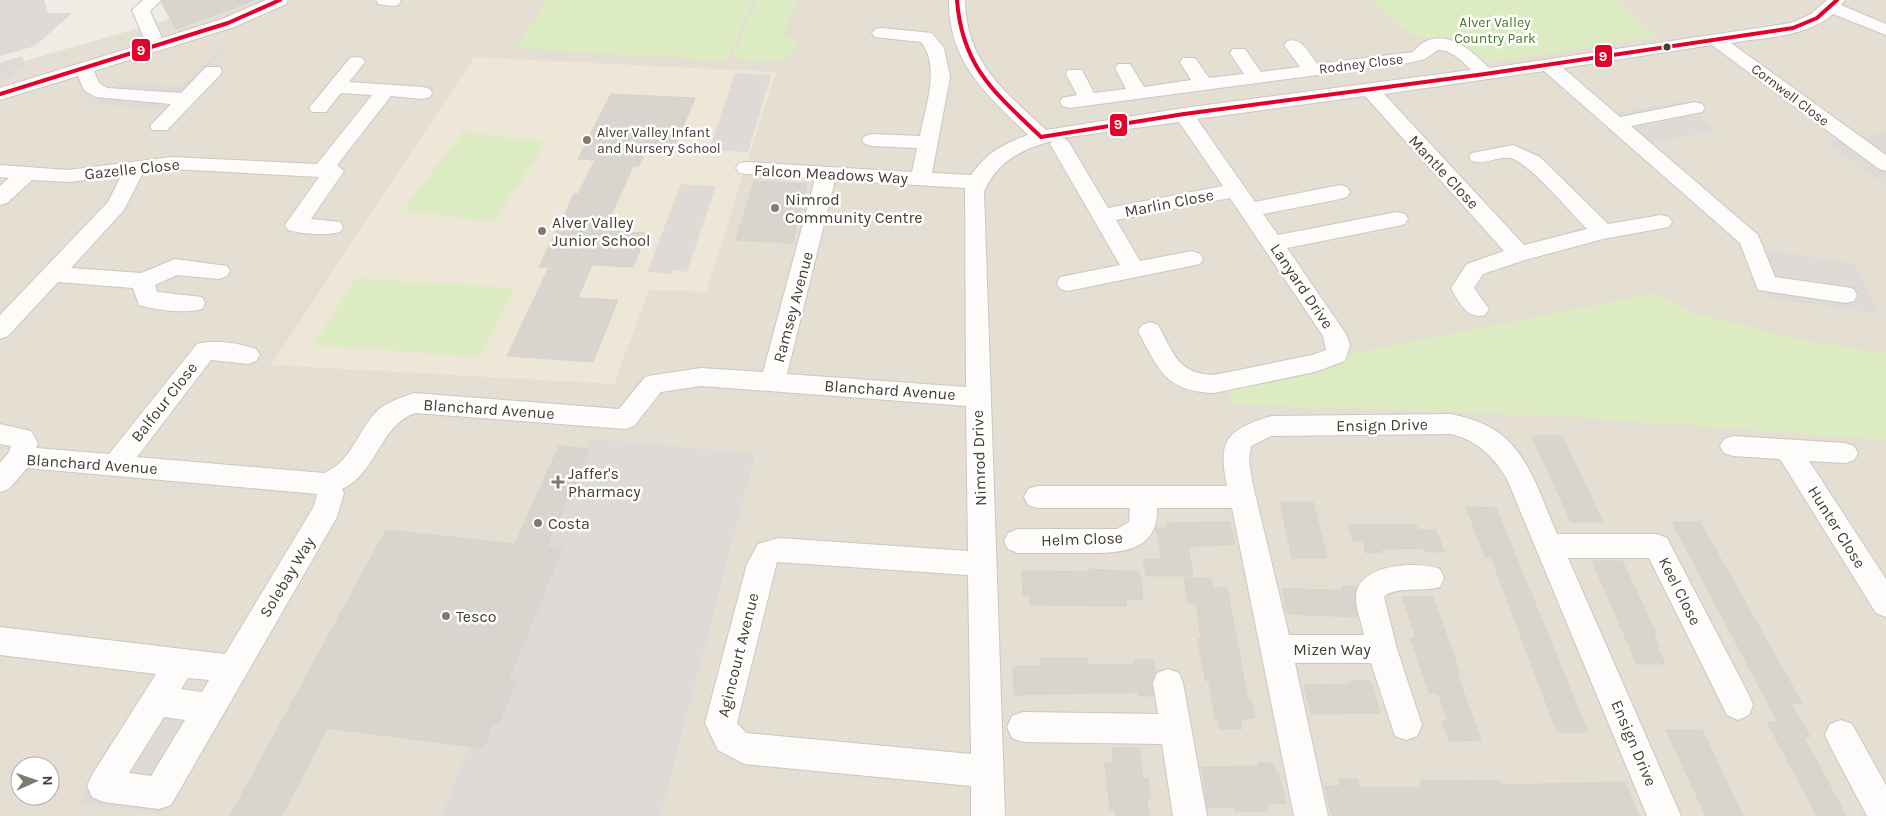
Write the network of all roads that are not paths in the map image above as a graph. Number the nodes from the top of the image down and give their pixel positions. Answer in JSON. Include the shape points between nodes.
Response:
{"nodes":[{"id":1,"x":153,"y":0,"type":"edge"},
{"id":2,"x":280,"y":0,"type":"edge"},
{"id":3,"x":957,"y":0,"type":"edge"},
{"id":4,"x":1834,"y":4,"type":"edge"},
{"id":5,"x":1886,"y":30,"type":"edge"},
{"id":6,"x":882,"y":33,"type":"dead end"},
{"id":7,"x":1717,"y":41,"type":"junction"},
{"id":8,"x":1293,"y":45,"type":"dead end"},
{"id":9,"x":156,"y":46,"type":"junction"},
{"id":10,"x":1239,"y":53,"type":"dead end"},
{"id":11,"x":356,"y":62,"type":"dead end"},
{"id":12,"x":1189,"y":62,"type":"dead end"},
{"id":13,"x":1549,"y":65,"type":"junction"},
{"id":14,"x":1124,"y":68,"type":"dead end"},
{"id":15,"x":84,"y":69,"type":"junction"},
{"id":16,"x":1312,"y":70,"type":"junction"},
{"id":17,"x":213,"y":71,"type":"dead end"},
{"id":18,"x":1075,"y":74,"type":"dead end"},
{"id":19,"x":1485,"y":74,"type":"junction"},
{"id":20,"x":1255,"y":77,"type":"junction"},
{"id":21,"x":1203,"y":84,"type":"junction"},
{"id":22,"x":337,"y":87,"type":"junction"},
{"id":23,"x":386,"y":90,"type":"junction"},
{"id":24,"x":1370,"y":90,"type":"junction"},
{"id":25,"x":1138,"y":92,"type":"junction"},
{"id":26,"x":423,"y":93,"type":"dead end"},
{"id":27,"x":0,"y":94,"type":"edge"},
{"id":28,"x":186,"y":99,"type":"junction"},
{"id":29,"x":1088,"y":99,"type":"junction"},
{"id":30,"x":1069,"y":102,"type":"dead end"},
{"id":31,"x":319,"y":108,"type":"dead end"},
{"id":32,"x":1695,"y":108,"type":"dead end"},
{"id":33,"x":1184,"y":114,"type":"junction"},
{"id":34,"x":1618,"y":123,"type":"junction"},
{"id":35,"x":160,"y":126,"type":"dead end"},
{"id":36,"x":872,"y":140,"type":"dead end"},
{"id":37,"x":1051,"y":141,"type":"junction"},
{"id":38,"x":928,"y":143,"type":"junction"},
{"id":39,"x":1886,"y":145,"type":"edge"},
{"id":40,"x":1864,"y":150,"type":"junction"},
{"id":41,"x":1479,"y":157,"type":"dead end"},
{"id":42,"x":136,"y":166,"type":"junction"},
{"id":43,"x":1886,"y":166,"type":"edge"},
{"id":44,"x":746,"y":168,"type":"dead end"},
{"id":45,"x":323,"y":170,"type":"junction"},
{"id":46,"x":0,"y":171,"type":"edge"},
{"id":47,"x":26,"y":173,"type":"junction"},
{"id":48,"x":827,"y":173,"type":"junction"},
{"id":49,"x":921,"y":179,"type":"junction"},
{"id":50,"x":976,"y":182,"type":"junction"},
{"id":51,"x":1236,"y":190,"type":"junction"},
{"id":52,"x":1340,"y":192,"type":"dead end"},
{"id":53,"x":0,"y":198,"type":"edge"},
{"id":54,"x":1307,"y":198,"type":"junction"},
{"id":55,"x":1249,"y":210,"type":"junction"},
{"id":56,"x":1102,"y":216,"type":"junction"},
{"id":57,"x":1397,"y":219,"type":"dead end"},
{"id":58,"x":1661,"y":222,"type":"dead end"},
{"id":59,"x":332,"y":227,"type":"dead end"},
{"id":60,"x":1332,"y":232,"type":"junction"},
{"id":61,"x":1603,"y":232,"type":"junction"},
{"id":62,"x":1273,"y":243,"type":"junction"},
{"id":63,"x":1519,"y":254,"type":"junction"},
{"id":64,"x":1192,"y":259,"type":"dead end"},
{"id":65,"x":1134,"y":270,"type":"junction"},
{"id":66,"x":219,"y":271,"type":"dead end"},
{"id":67,"x":54,"y":274,"type":"junction"},
{"id":68,"x":143,"y":281,"type":"junction"},
{"id":69,"x":1068,"y":283,"type":"dead end"},
{"id":70,"x":1846,"y":295,"type":"dead end"},
{"id":71,"x":194,"y":303,"type":"dead end"},
{"id":72,"x":1477,"y":309,"type":"dead end"},
{"id":73,"x":0,"y":330,"type":"edge"},
{"id":74,"x":1150,"y":331,"type":"dead end"},
{"id":75,"x":248,"y":354,"type":"dead end"},
{"id":76,"x":774,"y":382,"type":"junction"},
{"id":77,"x":978,"y":397,"type":"junction"},
{"id":78,"x":0,"y":434,"type":"edge"},
{"id":79,"x":1733,"y":446,"type":"dead end"},
{"id":80,"x":1788,"y":450,"type":"junction"},
{"id":81,"x":1845,"y":453,"type":"dead end"},
{"id":82,"x":21,"y":457,"type":"junction"},
{"id":83,"x":116,"y":465,"type":"junction"},
{"id":84,"x":0,"y":481,"type":"edge"},
{"id":85,"x":326,"y":484,"type":"junction"},
{"id":86,"x":1037,"y":497,"type":"dead end"},
{"id":87,"x":1142,"y":497,"type":"junction"},
{"id":88,"x":1243,"y":497,"type":"junction"},
{"id":89,"x":1018,"y":541,"type":"dead end"},
{"id":90,"x":1550,"y":546,"type":"junction"},
{"id":91,"x":982,"y":564,"type":"junction"},
{"id":92,"x":1430,"y":578,"type":"dead end"},
{"id":93,"x":1886,"y":604,"type":"edge"},
{"id":94,"x":0,"y":641,"type":"edge"},
{"id":95,"x":1278,"y":649,"type":"junction"},
{"id":96,"x":1382,"y":650,"type":"junction"},
{"id":97,"x":181,"y":662,"type":"junction"},
{"id":98,"x":233,"y":668,"type":"junction"},
{"id":99,"x":1168,"y":683,"type":"dead end"},
{"id":100,"x":157,"y":701,"type":"junction"},
{"id":101,"x":1738,"y":705,"type":"dead end"},
{"id":102,"x":209,"y":708,"type":"junction"},
{"id":103,"x":1406,"y":725,"type":"dead end"},
{"id":104,"x":1023,"y":727,"type":"dead end"},
{"id":105,"x":1175,"y":730,"type":"junction"},
{"id":106,"x":1841,"y":735,"type":"dead end"},
{"id":107,"x":987,"y":772,"type":"junction"},
{"id":108,"x":988,"y":816,"type":"edge"},
{"id":109,"x":1190,"y":816,"type":"edge"},
{"id":110,"x":1311,"y":816,"type":"edge"},
{"id":111,"x":1664,"y":816,"type":"edge"},
{"id":112,"x":1885,"y":816,"type":"edge"}],
"edges":[{"from":1,"to":9,"type":"street","via":[[141,10]]},
{"from":2,"to":9,"type":"street","via":[[236,20]]},
{"from":3,"to":37,"type":"street","name":"Marlin Close","via":[[960,36],[974,64],[984,79]]},
{"from":4,"to":5,"type":"street"},
{"from":4,"to":7,"type":"street","via":[[1810,24]]},
{"from":6,"to":38,"type":"street","via":[[926,37],[935,48],[941,77]]},
{"from":7,"to":13,"type":"street"},
{"from":7,"to":40,"type":"street","name":"Cornwell Close"},
{"from":8,"to":16,"type":"street","name":"Rodney Close"},
{"from":9,"to":15,"type":"street"},
{"from":10,"to":20,"type":"street"},
{"from":11,"to":22,"type":"street"},
{"from":12,"to":21,"type":"street"},
{"from":13,"to":19,"type":"street"},
{"from":13,"to":34,"type":"street"},
{"from":14,"to":25,"type":"street"},
{"from":15,"to":27,"type":"street"},
{"from":15,"to":28,"type":"street","via":[[91,86],[102,93]]},
{"from":16,"to":19,"type":"street","name":"Rodney Close","via":[[1408,58],[1420,55],[1427,47],[1450,44],[1460,48]]},
{"from":16,"to":20,"type":"street","name":"Rodney Close"},
{"from":17,"to":28,"type":"street"},
{"from":18,"to":29,"type":"street"},
{"from":19,"to":24,"type":"street"},
{"from":20,"to":21,"type":"street","name":"Rodney Close"},
{"from":21,"to":25,"type":"street","name":"Rodney Close"},
{"from":22,"to":23,"type":"street"},
{"from":22,"to":31,"type":"street"},
{"from":23,"to":26,"type":"street"},
{"from":23,"to":45,"type":"street"},
{"from":24,"to":33,"type":"street"},
{"from":24,"to":63,"type":"street","name":"Mantle Close"},
{"from":25,"to":29,"type":"street","name":"Rodney Close"},
{"from":28,"to":35,"type":"street"},
{"from":29,"to":30,"type":"street","name":"Rodney Close"},
{"from":32,"to":34,"type":"street"},
{"from":33,"to":37,"type":"street"},
{"from":33,"to":51,"type":"street","name":"Lanyard Drive"},
{"from":34,"to":70,"type":"street","via":[[1750,240],[1766,284]]},
{"from":36,"to":38,"type":"street"},
{"from":37,"to":50,"type":"street","via":[[1004,153]]},
{"from":37,"to":56,"type":"street","name":"Marlin Close"},
{"from":38,"to":49,"type":"street"},
{"from":39,"to":40,"type":"street"},
{"from":40,"to":43,"type":"street","name":"Cornwell Close"},
{"from":41,"to":61,"type":"street","via":[[1513,151],[1533,161]]},
{"from":42,"to":45,"type":"street","name":"Gazelle Close","via":[[172,162]]},
{"from":42,"to":47,"type":"street","name":"Gazelle Close","via":[[68,176]]},
{"from":42,"to":67,"type":"street","via":[[117,205]]},
{"from":44,"to":48,"type":"street","name":"Falcon Meadows Way"},
{"from":45,"to":59,"type":"street","via":[[334,171],[296,225]]},
{"from":46,"to":47,"type":"street","name":"Gazelle Close"},
{"from":47,"to":53,"type":"street"},
{"from":48,"to":49,"type":"street","name":"Falcon Meadows Way"},
{"from":48,"to":76,"type":"street","name":"Ramsey Avenue"},
{"from":49,"to":50,"type":"street","name":"Falcon Meadows Way"},
{"from":50,"to":77,"type":"street","name":"Nimrod Drive"},
{"from":51,"to":55,"type":"street","name":"Lanyard Drive"},
{"from":51,"to":56,"type":"street","name":"Marlin Close"},
{"from":52,"to":54,"type":"street"},
{"from":54,"to":55,"type":"street"},
{"from":54,"to":60,"type":"street"},
{"from":55,"to":62,"type":"street","name":"Lanyard Drive"},
{"from":56,"to":65,"type":"street","name":"Marlin Close"},
{"from":57,"to":60,"type":"street"},
{"from":58,"to":61,"type":"street"},
{"from":60,"to":62,"type":"street"},
{"from":61,"to":63,"type":"street"},
{"from":62,"to":74,"type":"street","name":"Lanyard Drive","via":[[1334,334],[1337,355],[1315,363],[1198,385],[1174,374]]},
{"from":63,"to":72,"type":"street","via":[[1474,269],[1462,288]]},
{"from":64,"to":65,"type":"street"},
{"from":65,"to":69,"type":"street"},
{"from":66,"to":68,"type":"street","via":[[175,267]]},
{"from":67,"to":68,"type":"street"},
{"from":67,"to":73,"type":"street"},
{"from":68,"to":71,"type":"street","via":[[147,299]]},
{"from":75,"to":83,"type":"street","name":"Balfour Close","via":[[205,350]]},
{"from":76,"to":77,"type":"street","name":"Blanchard Avenue"},
{"from":76,"to":85,"type":"street","name":"Blanchard Avenue","via":[[701,377],[654,384],[625,419],[424,403],[402,406],[382,422],[354,467],[340,479]]},
{"from":77,"to":91,"type":"street","name":"Nimrod Drive"},
{"from":78,"to":82,"type":"street","via":[[22,438],[26,444]]},
{"from":79,"to":80,"type":"street"},
{"from":80,"to":81,"type":"street"},
{"from":80,"to":93,"type":"street","name":"Hunter Close"},
{"from":82,"to":83,"type":"street","name":"Blanchard Avenue"},
{"from":82,"to":84,"type":"street","name":"Blanchard Avenue"},
{"from":83,"to":85,"type":"street","name":"Blanchard Avenue"},
{"from":85,"to":98,"type":"street","name":"Solebay Way","via":[[331,494],[327,509]]},
{"from":86,"to":87,"type":"street"},
{"from":87,"to":88,"type":"street"},
{"from":87,"to":89,"type":"street","name":"Helm Close","via":[[1143,522],[1139,532],[1131,537],[1117,541]]},
{"from":88,"to":90,"type":"street","name":"Ensign Drive","via":[[1236,458],[1239,443],[1249,433],[1271,426],[1451,424],[1490,438],[1505,454]]},
{"from":88,"to":95,"type":"street","name":"Ensign Drive"},
{"from":90,"to":101,"type":"street","name":"Keel Close","via":[[1657,546]]},
{"from":90,"to":111,"type":"street","name":"Ensign Drive"},
{"from":91,"to":107,"type":"street","name":"Nimrod Drive"},
{"from":91,"to":107,"type":"street","name":"Agincourt Avenue","via":[[779,550],[768,553],[761,564],[721,723],[732,744],[744,748]]},
{"from":92,"to":96,"type":"street","name":"Mizen Way","via":[[1384,580],[1370,589]]},
{"from":94,"to":97,"type":"street"},
{"from":95,"to":96,"type":"street","name":"Mizen Way"},
{"from":95,"to":110,"type":"street","name":"Ensign Drive"},
{"from":96,"to":103,"type":"street"},
{"from":97,"to":98,"type":"street"},
{"from":97,"to":100,"type":"street","name":"Solebay Way"},
{"from":98,"to":102,"type":"street","name":"Solebay Way"},
{"from":99,"to":105,"type":"street"},
{"from":100,"to":102,"type":"street"},
{"from":100,"to":102,"type":"street","name":"Solebay Way","via":[[103,786],[159,793]]},
{"from":104,"to":105,"type":"street"},
{"from":105,"to":109,"type":"street"},
{"from":106,"to":112,"type":"street"},
{"from":107,"to":108,"type":"street","name":"Nimrod Drive"}]}
